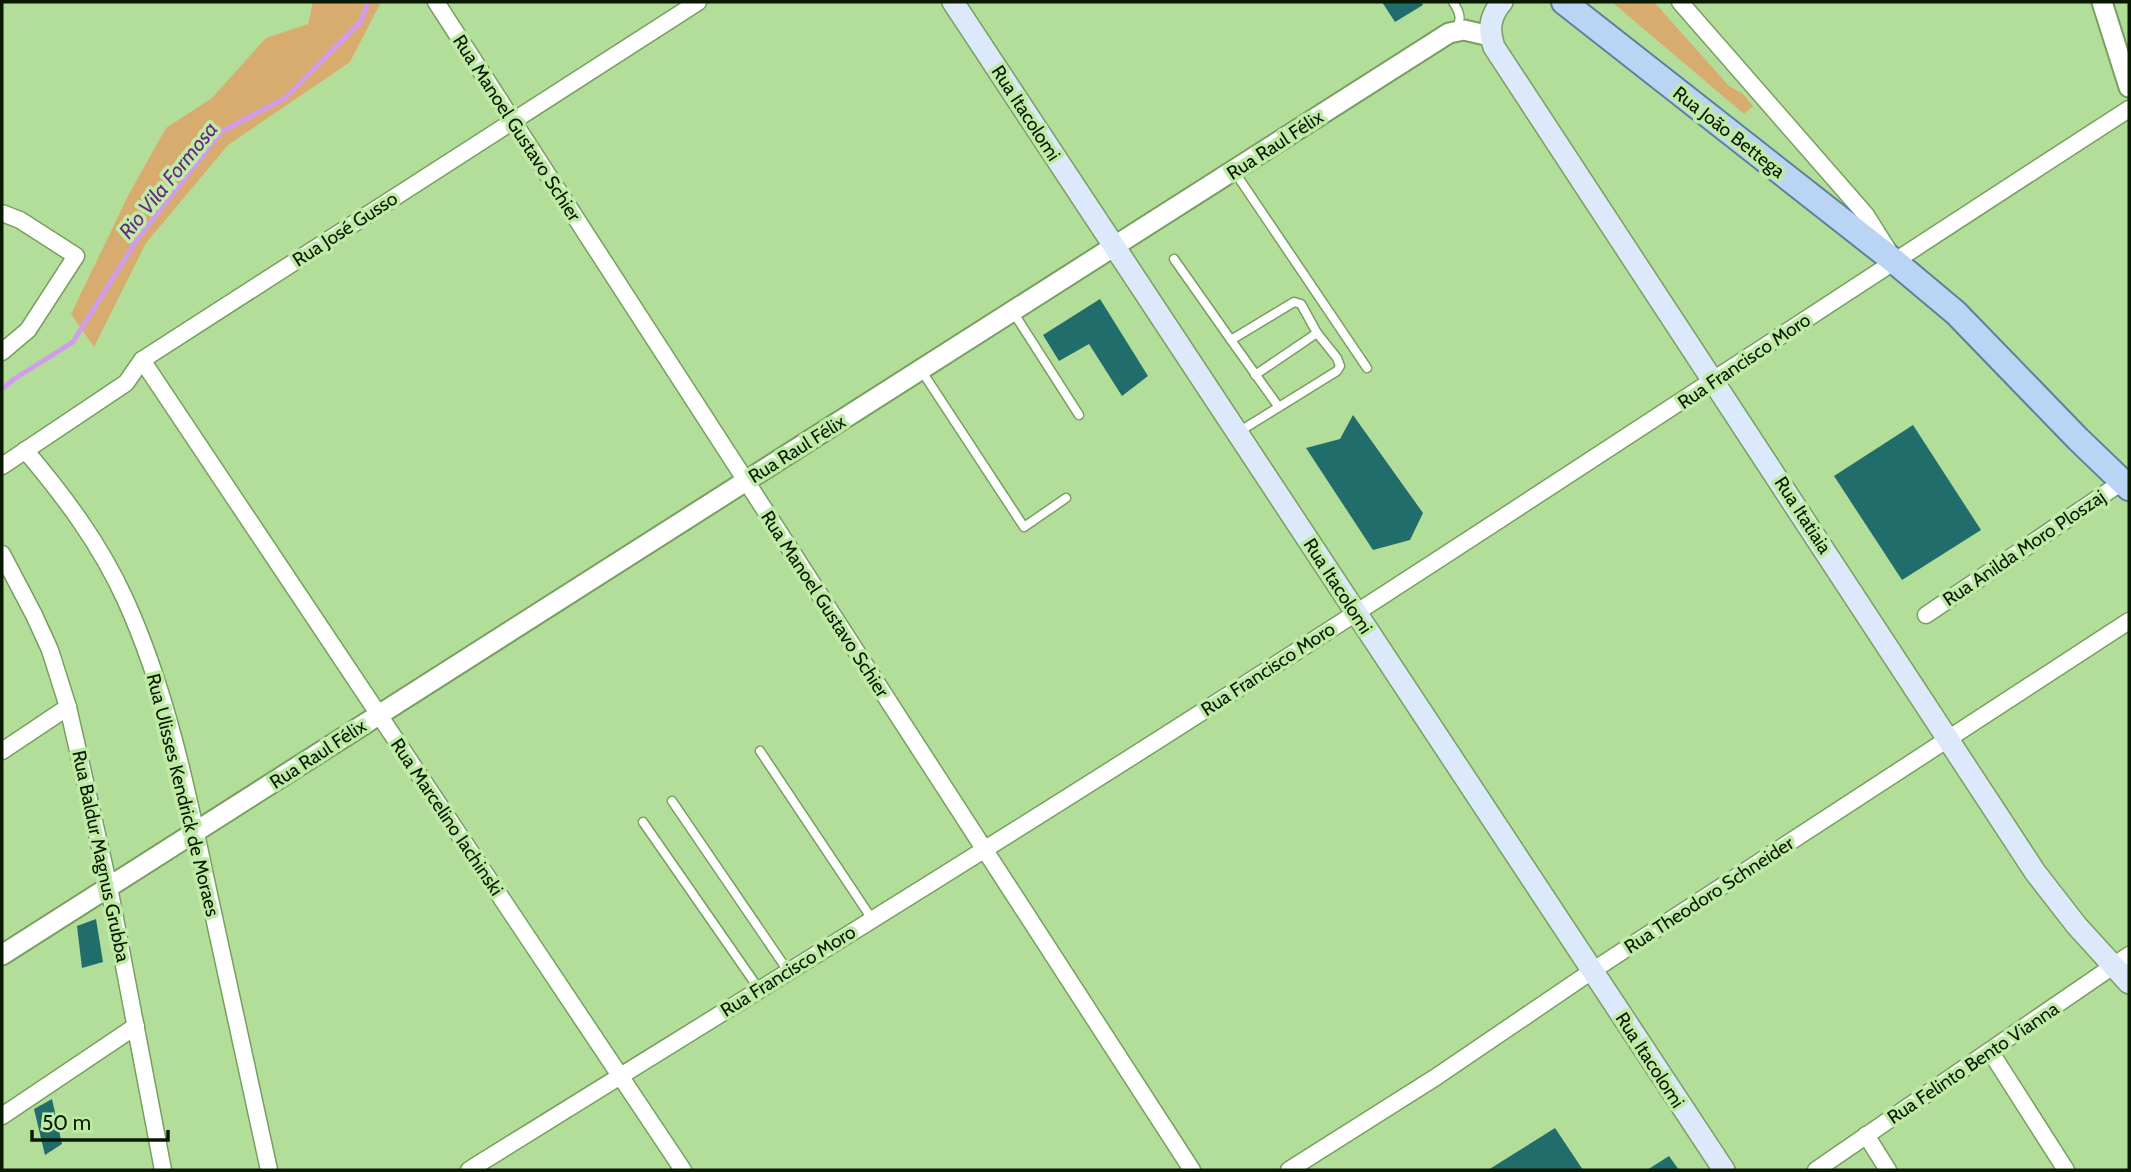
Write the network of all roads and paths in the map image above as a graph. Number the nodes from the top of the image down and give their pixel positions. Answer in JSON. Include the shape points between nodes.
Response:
{"nodes":[{"id":1,"x":436,"y":2,"type":"edge"},
{"id":2,"x":953,"y":2,"type":"edge"},
{"id":3,"x":1453,"y":2,"type":"edge"},
{"id":4,"x":1502,"y":2,"type":"edge"},
{"id":5,"x":1564,"y":2,"type":"edge"},
{"id":6,"x":1680,"y":2,"type":"edge"},
{"id":7,"x":2102,"y":2,"type":"edge"},
{"id":8,"x":691,"y":3,"type":"edge"},
{"id":9,"x":1450,"y":33,"type":"junction"},
{"id":10,"x":1490,"y":36,"type":"junction"},
{"id":11,"x":2129,"y":87,"type":"edge"},
{"id":12,"x":2129,"y":108,"type":"edge"},
{"id":13,"x":513,"y":121,"type":"junction"},
{"id":14,"x":1234,"y":171,"type":"junction"},
{"id":15,"x":2,"y":213,"type":"edge"},
{"id":16,"x":1114,"y":247,"type":"junction"},
{"id":17,"x":1174,"y":259,"type":"dead end"},
{"id":18,"x":1894,"y":261,"type":"junction"},
{"id":19,"x":1013,"y":312,"type":"junction"},
{"id":20,"x":1317,"y":333,"type":"junction"},
{"id":21,"x":1231,"y":340,"type":"junction"},
{"id":22,"x":2,"y":352,"type":"edge"},
{"id":23,"x":142,"y":360,"type":"junction"},
{"id":24,"x":1367,"y":368,"type":"dead end"},
{"id":25,"x":921,"y":370,"type":"junction"},
{"id":26,"x":1255,"y":375,"type":"junction"},
{"id":27,"x":1715,"y":381,"type":"junction"},
{"id":28,"x":1278,"y":406,"type":"junction"},
{"id":29,"x":1079,"y":415,"type":"dead end"},
{"id":30,"x":1237,"y":433,"type":"junction"},
{"id":31,"x":25,"y":450,"type":"junction"},
{"id":32,"x":2,"y":466,"type":"edge"},
{"id":33,"x":746,"y":481,"type":"junction"},
{"id":34,"x":2126,"y":485,"type":"edge"},
{"id":35,"x":1066,"y":498,"type":"dead end"},
{"id":36,"x":2,"y":554,"type":"edge"},
{"id":37,"x":1356,"y":613,"type":"junction"},
{"id":38,"x":1926,"y":615,"type":"dead end"},
{"id":39,"x":2129,"y":621,"type":"edge"},
{"id":40,"x":68,"y":707,"type":"junction"},
{"id":41,"x":379,"y":715,"type":"junction"},
{"id":42,"x":1949,"y":740,"type":"junction"},
{"id":43,"x":2,"y":751,"type":"edge"},
{"id":44,"x":760,"y":751,"type":"dead end"},
{"id":45,"x":673,"y":801,"type":"dead end"},
{"id":46,"x":643,"y":822,"type":"dead end"},
{"id":47,"x":196,"y":832,"type":"junction"},
{"id":48,"x":984,"y":849,"type":"junction"},
{"id":49,"x":108,"y":887,"type":"junction"},
{"id":50,"x":872,"y":919,"type":"junction"},
{"id":51,"x":2,"y":955,"type":"edge"},
{"id":52,"x":2122,"y":960,"type":"edge"},
{"id":53,"x":788,"y":971,"type":"junction"},
{"id":54,"x":1592,"y":971,"type":"junction"},
{"id":55,"x":2129,"y":984,"type":"edge"},
{"id":56,"x":759,"y":989,"type":"junction"},
{"id":57,"x":136,"y":1026,"type":"junction"},
{"id":58,"x":1990,"y":1051,"type":"junction"},
{"id":59,"x":620,"y":1076,"type":"junction"},
{"id":60,"x":2,"y":1116,"type":"edge"},
{"id":61,"x":1866,"y":1135,"type":"junction"},
{"id":62,"x":160,"y":1169,"type":"edge"},
{"id":63,"x":269,"y":1170,"type":"edge"},
{"id":64,"x":469,"y":1170,"type":"edge"},
{"id":65,"x":683,"y":1170,"type":"edge"},
{"id":66,"x":1192,"y":1170,"type":"edge"},
{"id":67,"x":1289,"y":1170,"type":"edge"},
{"id":68,"x":1724,"y":1170,"type":"edge"},
{"id":69,"x":1816,"y":1170,"type":"edge"},
{"id":70,"x":1888,"y":1170,"type":"edge"},
{"id":71,"x":2066,"y":1170,"type":"edge"}],
"edges":[{"from":1,"to":13,"type":"street","name":"Rua Manoel Gustavo Schier"},
{"from":2,"to":16,"type":"main road","name":"Rua Itacolomi"},
{"from":3,"to":9,"type":"lane","via":[[1459,23]]},
{"from":4,"to":10,"type":"main road","via":[[1492,18]]},
{"from":5,"to":18,"type":"main road","name":"Rua João Bettega"},
{"from":6,"to":18,"type":"street","name":"Rua João Bettega","via":[[1866,215]]},
{"from":7,"to":11,"type":"street"},
{"from":8,"to":13,"type":"street","name":"Rua José Gusso"},
{"from":9,"to":10,"type":"street","via":[[1464,30]]},
{"from":9,"to":14,"type":"street","name":"Rua Raul Félix"},
{"from":10,"to":27,"type":"main road","name":"Rua Itatiaia"},
{"from":12,"to":18,"type":"street","name":"Rua Francisco Moro"},
{"from":13,"to":23,"type":"street","name":"Rua José Gusso"},
{"from":13,"to":33,"type":"street","name":"Rua Manoel Gustavo Schier"},
{"from":14,"to":16,"type":"street","name":"Rua Raul Félix"},
{"from":14,"to":24,"type":"lane"},
{"from":15,"to":22,"type":"street","via":[[76,256],[28,330]]},
{"from":16,"to":19,"type":"street","name":"Rua Raul Félix"},
{"from":16,"to":30,"type":"main road","name":"Rua Itacolomi"},
{"from":17,"to":21,"type":"lane"},
{"from":18,"to":27,"type":"street","name":"Rua Francisco Moro"},
{"from":18,"to":34,"type":"main road","name":"Rua João Bettega","via":[[1956,313]]},
{"from":19,"to":25,"type":"street","name":"Rua Raul Félix"},
{"from":19,"to":29,"type":"lane"},
{"from":20,"to":21,"type":"lane","via":[[1301,304],[1294,302]]},
{"from":20,"to":26,"type":"lane"},
{"from":20,"to":28,"type":"lane","via":[[1340,366]]},
{"from":21,"to":26,"type":"lane"},
{"from":23,"to":31,"type":"street","name":"Rua José Gusso","via":[[126,383]]},
{"from":23,"to":41,"type":"street","name":"Rua Marcelino Iachinski"},
{"from":25,"to":33,"type":"street","name":"Rua Raul Félix"},
{"from":25,"to":35,"type":"lane","via":[[1024,527]]},
{"from":26,"to":28,"type":"lane"},
{"from":27,"to":37,"type":"street","name":"Rua Francisco Moro"},
{"from":27,"to":42,"type":"main road","name":"Rua Itatiaia"},
{"from":28,"to":30,"type":"lane"},
{"from":30,"to":37,"type":"main road","name":"Rua Itacolomi"},
{"from":31,"to":32,"type":"street","name":"Rua José Gusso"},
{"from":31,"to":47,"type":"street","name":"Rua Ulisses Kendrick de Moraes","via":[[80,521],[125,599],[158,690]]},
{"from":33,"to":41,"type":"street","name":"Rua Raul Félix"},
{"from":33,"to":48,"type":"street","name":"Rua Manoel Gustavo Schier"},
{"from":34,"to":38,"type":"street","name":"Rua Anilda Moro Ploszaj"},
{"from":36,"to":40,"type":"street","name":"Rua Baldur Magnus Grubba","via":[[44,639]]},
{"from":37,"to":48,"type":"street","name":"Rua Francisco Moro"},
{"from":37,"to":54,"type":"main road","name":"Rua Itacolomi"},
{"from":39,"to":42,"type":"street","name":"Rua Theodoro Schneider"},
{"from":40,"to":43,"type":"street"},
{"from":40,"to":49,"type":"street","name":"Rua Baldur Magnus Grubba"},
{"from":41,"to":47,"type":"street","name":"Rua Raul Félix"},
{"from":41,"to":59,"type":"street","name":"Rua Marcelino Iachinski"},
{"from":42,"to":52,"type":"main road","name":"Rua Itatiaia","via":[[2057,902]]},
{"from":42,"to":54,"type":"street","name":"Rua Theodoro Schneider"},
{"from":44,"to":50,"type":"lane"},
{"from":45,"to":53,"type":"lane"},
{"from":46,"to":56,"type":"lane"},
{"from":47,"to":49,"type":"street","name":"Rua Raul Félix"},
{"from":47,"to":63,"type":"street","name":"Rua Ulisses Kendrick de Moraes"},
{"from":48,"to":50,"type":"street","name":"Rua Francisco Moro"},
{"from":48,"to":66,"type":"street","name":"Rua Manoel Gustavo Schier"},
{"from":49,"to":51,"type":"street","name":"Rua Raul Félix"},
{"from":49,"to":57,"type":"street","name":"Rua Baldur Magnus Grubba"},
{"from":50,"to":53,"type":"street","name":"Rua Francisco Moro"},
{"from":52,"to":55,"type":"main road","name":"Rua Itatiaia"},
{"from":52,"to":58,"type":"street","name":"Rua Felinto Bento Vianna"},
{"from":53,"to":56,"type":"street","name":"Rua Francisco Moro"},
{"from":54,"to":67,"type":"street","name":"Rua Theodoro Schneider"},
{"from":54,"to":68,"type":"main road","name":"Rua Itacolomi"},
{"from":56,"to":59,"type":"street","name":"Rua Francisco Moro"},
{"from":57,"to":60,"type":"street"},
{"from":57,"to":62,"type":"street","name":"Rua Baldur Magnus Grubba"},
{"from":58,"to":61,"type":"street","name":"Rua Felinto Bento Vianna"},
{"from":58,"to":71,"type":"street"},
{"from":59,"to":64,"type":"street","name":"Rua Francisco Moro"},
{"from":59,"to":65,"type":"street","name":"Rua Marcelino Iachinski"},
{"from":61,"to":69,"type":"street","name":"Rua Felinto Bento Vianna"},
{"from":61,"to":70,"type":"street"}]}
